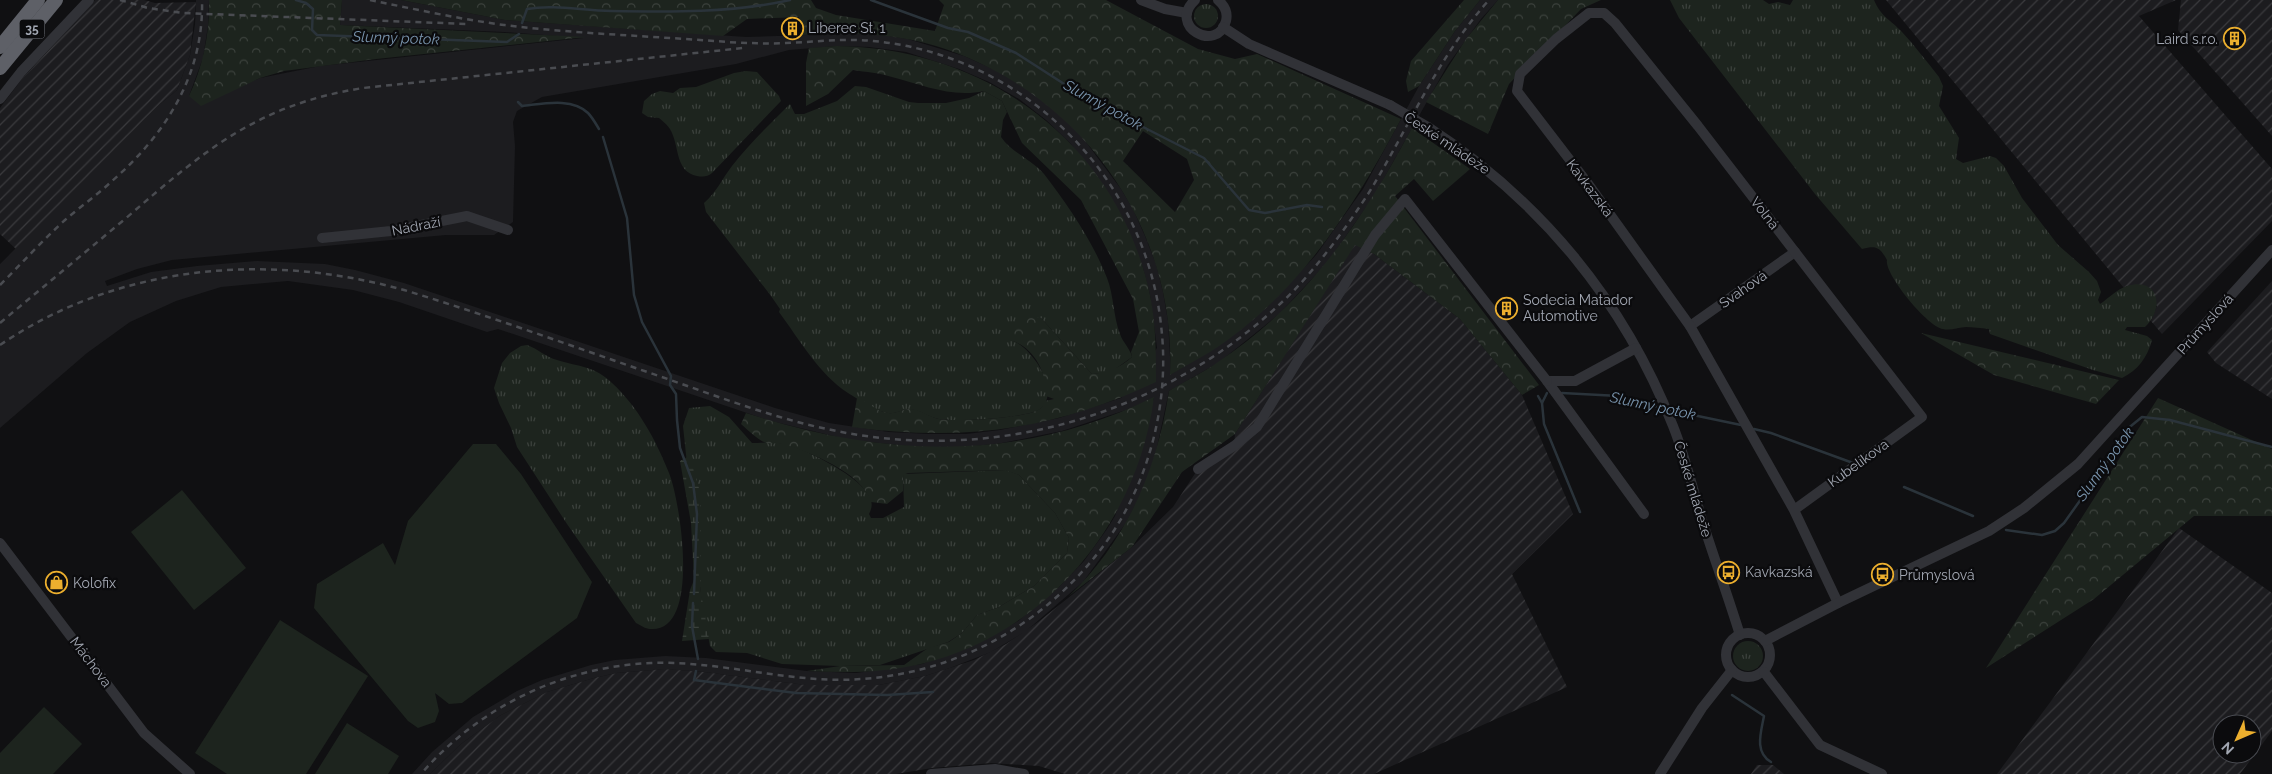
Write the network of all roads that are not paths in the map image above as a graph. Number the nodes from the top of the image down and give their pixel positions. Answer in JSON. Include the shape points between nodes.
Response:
{"nodes":[{"id":1,"x":38,"y":0,"type":"edge"},
{"id":2,"x":56,"y":0,"type":"edge"},
{"id":3,"x":1142,"y":0,"type":"edge"},
{"id":4,"x":1195,"y":0,"type":"edge"},
{"id":5,"x":1218,"y":0,"type":"edge"},
{"id":6,"x":82,"y":2,"type":"edge"},
{"id":7,"x":1187,"y":13,"type":"junction"},
{"id":8,"x":1604,"y":13,"type":"joint"},
{"id":9,"x":1223,"y":27,"type":"junction"},
{"id":10,"x":3,"y":51,"type":"edge"},
{"id":11,"x":0,"y":99,"type":"edge"},
{"id":12,"x":508,"y":230,"type":"dead end"},
{"id":13,"x":322,"y":238,"type":"dead end"},
{"id":14,"x":2272,"y":250,"type":"edge"},
{"id":15,"x":1795,"y":252,"type":"junction"},
{"id":16,"x":1690,"y":326,"type":"junction"},
{"id":17,"x":1636,"y":348,"type":"junction"},
{"id":18,"x":1547,"y":381,"type":"junction"},
{"id":19,"x":1922,"y":417,"type":"joint"},
{"id":20,"x":1198,"y":469,"type":"dead end"},
{"id":21,"x":1794,"y":510,"type":"junction"},
{"id":22,"x":1644,"y":514,"type":"dead end"},
{"id":23,"x":0,"y":543,"type":"edge"},
{"id":24,"x":1838,"y":603,"type":"junction"},
{"id":25,"x":1740,"y":635,"type":"junction"},
{"id":26,"x":1766,"y":641,"type":"junction"},
{"id":27,"x":1732,"y":670,"type":"junction"},
{"id":28,"x":1764,"y":672,"type":"junction"},
{"id":29,"x":190,"y":774,"type":"edge"},
{"id":30,"x":931,"y":774,"type":"edge"},
{"id":31,"x":1024,"y":774,"type":"edge"},
{"id":32,"x":1660,"y":774,"type":"edge"},
{"id":33,"x":1882,"y":774,"type":"edge"}],
"edges":[{"from":1,"to":10,"type":"highway","number":"35"},
{"from":2,"to":10,"type":"highway","number":"35"},
{"from":3,"to":7,"type":"street"},
{"from":4,"to":7,"type":"street"},
{"from":5,"to":9,"type":"street","via":[[1226,12]]},
{"from":6,"to":11,"type":"street"},
{"from":7,"to":9,"type":"street","via":[[1189,26],[1199,35],[1213,35]]},
{"from":8,"to":15,"type":"street","name":"Volná","via":[[1692,119]]},
{"from":8,"to":16,"type":"street","name":"Kavkazská","via":[[1589,13],[1556,40],[1520,74],[1517,91]]},
{"from":9,"to":17,"type":"street","name":"České mládeže","bridge":true,"via":[[1249,44],[1390,106],[1471,156],[1508,186],[1568,248],[1593,280]]},
{"from":12,"to":13,"type":"street","name":"Nádraží","via":[[467,216],[391,232]]},
{"from":14,"to":24,"type":"street","name":"Průmyslová","via":[[2078,464],[2024,508],[1989,531]]},
{"from":15,"to":16,"type":"street","name":"Svahová"},
{"from":15,"to":19,"type":"street","name":"Volná"},
{"from":16,"to":21,"type":"street","name":"Kavkazská"},
{"from":17,"to":18,"type":"street","via":[[1575,381]]},
{"from":17,"to":25,"type":"street","name":"České mládeže","via":[[1671,420]]},
{"from":18,"to":20,"type":"street","via":[[1405,199],[1375,235],[1257,427]]},
{"from":18,"to":22,"type":"street"},
{"from":19,"to":21,"type":"street","name":"Kubelíkova"},
{"from":21,"to":24,"type":"street","name":"Kavkazská"},
{"from":23,"to":29,"type":"street","name":"Máchova","via":[[144,733]]},
{"from":24,"to":26,"type":"street","name":"Průmyslová"},
{"from":25,"to":26,"type":"street","via":[[1752,634]]},
{"from":25,"to":27,"type":"street","via":[[1727,648],[1727,660]]},
{"from":26,"to":28,"type":"street","via":[[1770,659]]},
{"from":27,"to":28,"type":"street","via":[[1750,678]]},
{"from":27,"to":32,"type":"street","via":[[1702,708]]},
{"from":28,"to":33,"type":"street","via":[[1820,744]]},
{"from":30,"to":31,"type":"street","via":[[995,770]]}]}
